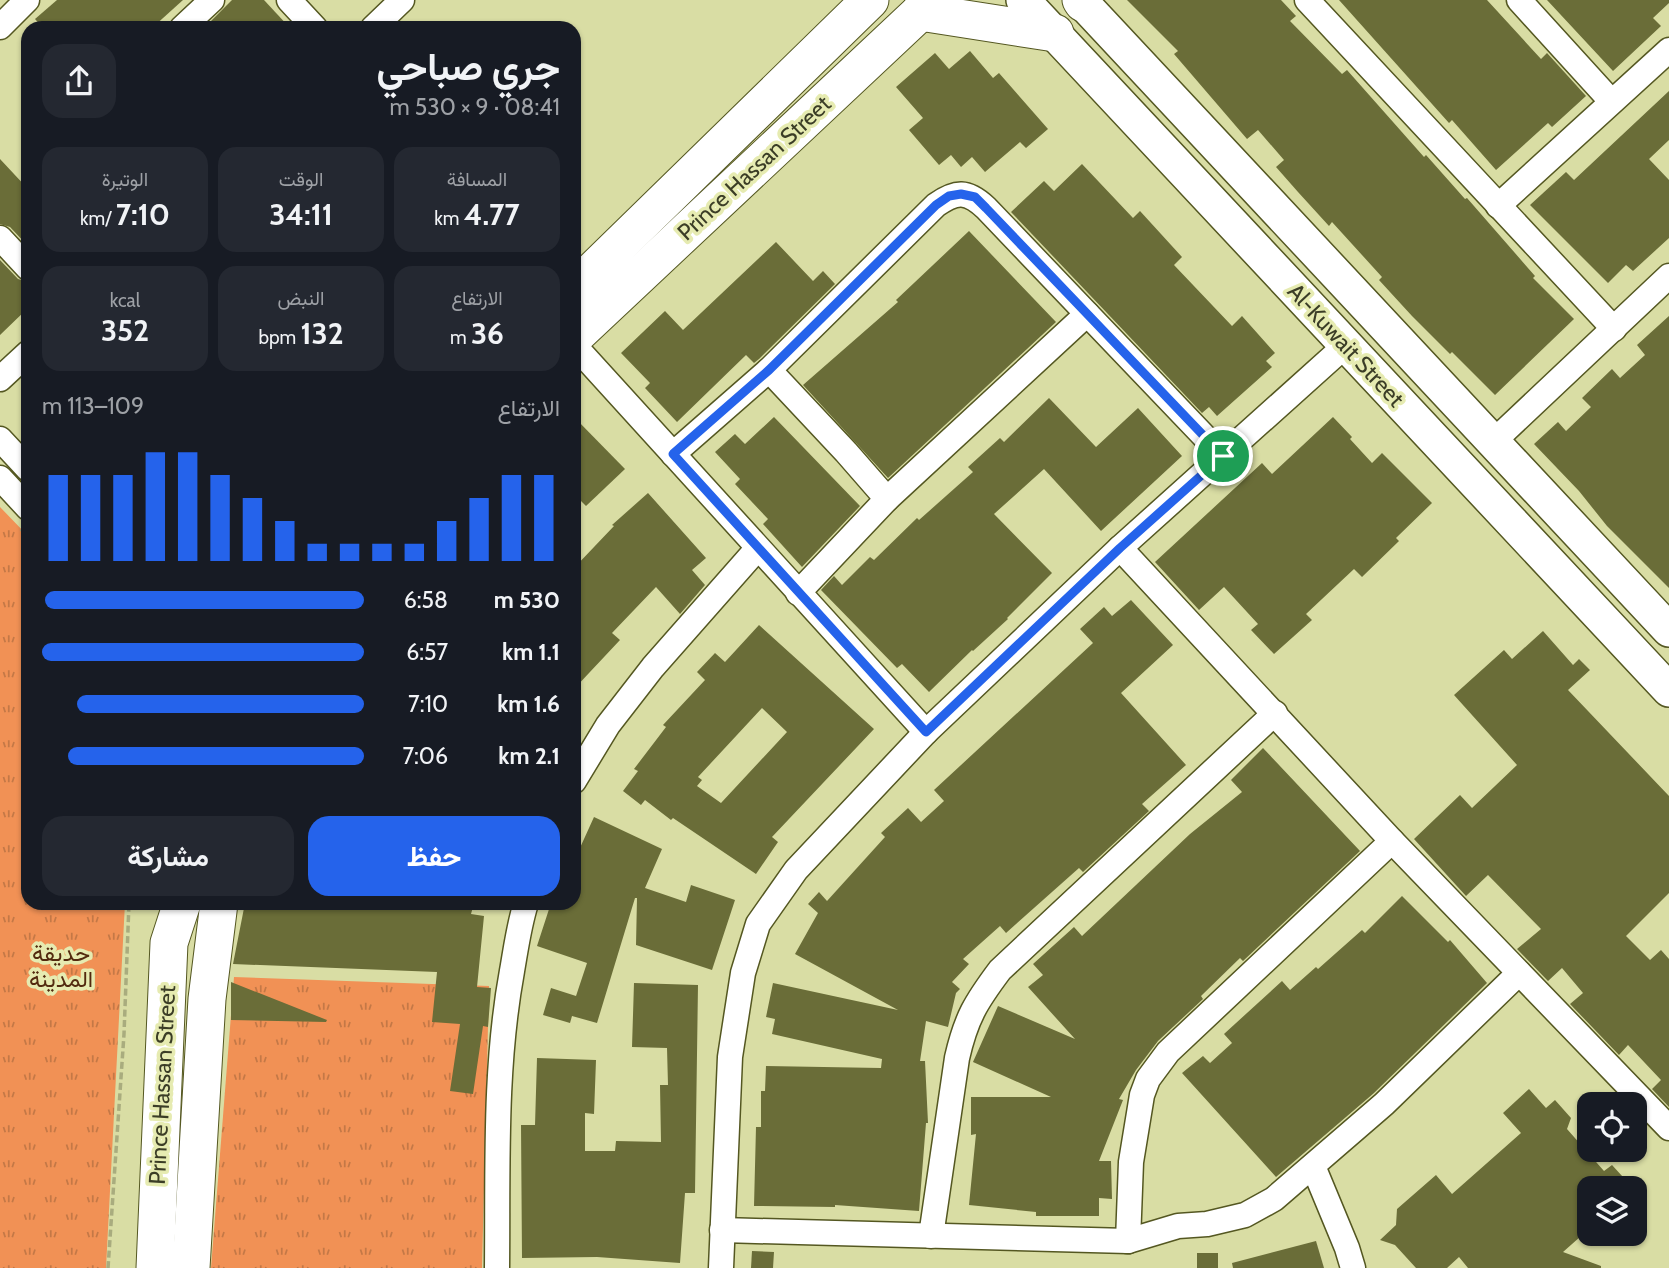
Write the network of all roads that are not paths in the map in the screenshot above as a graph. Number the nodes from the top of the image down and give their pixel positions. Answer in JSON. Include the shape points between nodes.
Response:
{"nodes":[{"id":1,"x":27,"y":0,"type":"edge"},
{"id":2,"x":212,"y":0,"type":"edge"},
{"id":3,"x":289,"y":0,"type":"edge"},
{"id":4,"x":402,"y":0,"type":"edge"},
{"id":5,"x":870,"y":0,"type":"edge"},
{"id":6,"x":1023,"y":0,"type":"edge"},
{"id":7,"x":1307,"y":0,"type":"edge"},
{"id":8,"x":1519,"y":0,"type":"edge"},
{"id":9,"x":1081,"y":1,"type":"edge"},
{"id":10,"x":927,"y":6,"type":"edge"},
{"id":11,"x":190,"y":21,"type":"edge"},
{"id":12,"x":308,"y":21,"type":"edge"},
{"id":13,"x":380,"y":21,"type":"edge"},
{"id":14,"x":0,"y":27,"type":"edge"},
{"id":15,"x":1055,"y":33,"type":"junction"},
{"id":16,"x":1669,"y":50,"type":"edge"},
{"id":17,"x":1611,"y":101,"type":"junction"},
{"id":18,"x":1498,"y":206,"type":"junction"},
{"id":19,"x":0,"y":238,"type":"edge"},
{"id":20,"x":21,"y":260,"type":"edge"},
{"id":21,"x":1669,"y":276,"type":"edge"},
{"id":22,"x":581,"y":282,"type":"edge"},
{"id":23,"x":1087,"y":314,"type":"junction"},
{"id":24,"x":1614,"y":329,"type":"junction"},
{"id":25,"x":581,"y":330,"type":"edge"},
{"id":26,"x":1346,"y":345,"type":"junction"},
{"id":27,"x":581,"y":353,"type":"edge"},
{"id":28,"x":21,"y":360,"type":"edge"},
{"id":29,"x":769,"y":370,"type":"junction"},
{"id":30,"x":0,"y":379,"type":"edge"},
{"id":31,"x":0,"y":439,"type":"edge"},
{"id":32,"x":1493,"y":442,"type":"junction"},
{"id":33,"x":673,"y":454,"type":"junction"},
{"id":34,"x":1223,"y":456,"type":"junction"},
{"id":35,"x":21,"y":462,"type":"edge"},
{"id":36,"x":0,"y":478,"type":"edge"},
{"id":37,"x":887,"y":499,"type":"junction"},
{"id":38,"x":21,"y":500,"type":"edge"},
{"id":39,"x":1120,"y":548,"type":"junction"},
{"id":40,"x":757,"y":549,"type":"junction"},
{"id":41,"x":798,"y":593,"type":"junction"},
{"id":42,"x":1669,"y":630,"type":"edge"},
{"id":43,"x":1669,"y":690,"type":"edge"},
{"id":44,"x":1275,"y":713,"type":"junction"},
{"id":45,"x":926,"y":732,"type":"junction"},
{"id":46,"x":581,"y":769,"type":"edge"},
{"id":47,"x":1392,"y":841,"type":"junction"},
{"id":48,"x":170,"y":910,"type":"edge"},
{"id":49,"x":180,"y":910,"type":"edge"},
{"id":50,"x":218,"y":910,"type":"edge"},
{"id":51,"x":524,"y":910,"type":"edge"},
{"id":52,"x":169,"y":943,"type":"junction"},
{"id":53,"x":1519,"y":973,"type":"junction"},
{"id":54,"x":1669,"y":1128,"type":"edge"},
{"id":55,"x":1312,"y":1166,"type":"junction"},
{"id":56,"x":722,"y":1230,"type":"junction"},
{"id":57,"x":931,"y":1236,"type":"junction"},
{"id":58,"x":1128,"y":1241,"type":"junction"},
{"id":59,"x":155,"y":1268,"type":"edge"},
{"id":60,"x":191,"y":1268,"type":"edge"},
{"id":61,"x":497,"y":1268,"type":"edge"},
{"id":62,"x":721,"y":1268,"type":"edge"},
{"id":63,"x":1353,"y":1268,"type":"edge"}],
"edges":[{"from":1,"to":14,"type":"street"},
{"from":2,"to":11,"type":"street"},
{"from":3,"to":12,"type":"street"},
{"from":4,"to":13,"type":"street"},
{"from":5,"to":22,"type":"main road","name":"Prince Hassan Street"},
{"from":6,"to":15,"type":"main road","name":"Al-Kuwait Street"},
{"from":7,"to":18,"type":"street"},
{"from":8,"to":17,"type":"street"},
{"from":9,"to":32,"type":"main road","name":"Al-Kuwait Street"},
{"from":10,"to":15,"type":"main road"},
{"from":10,"to":25,"type":"main road","name":"Prince Hassan Street"},
{"from":15,"to":26,"type":"main road","name":"Al-Kuwait Street"},
{"from":16,"to":17,"type":"street"},
{"from":17,"to":18,"type":"street"},
{"from":18,"to":24,"type":"street"},
{"from":19,"to":20,"type":"street"},
{"from":21,"to":24,"type":"street"},
{"from":23,"to":29,"type":"street","via":[[975,197],[949,196]]},
{"from":23,"to":34,"type":"street"},
{"from":23,"to":37,"type":"street"},
{"from":24,"to":32,"type":"street"},
{"from":26,"to":34,"type":"street"},
{"from":26,"to":43,"type":"main road","name":"Al-Kuwait Street"},
{"from":27,"to":33,"type":"street"},
{"from":28,"to":30,"type":"street"},
{"from":29,"to":33,"type":"street"},
{"from":29,"to":37,"type":"street"},
{"from":31,"to":35,"type":"street"},
{"from":32,"to":42,"type":"main road","name":"Al-Kuwait Street"},
{"from":33,"to":40,"type":"street"},
{"from":34,"to":39,"type":"street"},
{"from":36,"to":38,"type":"street"},
{"from":37,"to":41,"type":"street"},
{"from":39,"to":44,"type":"street"},
{"from":39,"to":45,"type":"street"},
{"from":40,"to":41,"type":"street"},
{"from":40,"to":46,"type":"street","via":[[653,667]]},
{"from":41,"to":45,"type":"street"},
{"from":44,"to":47,"type":"street"},
{"from":44,"to":57,"type":"street","via":[[1000,970],[974,1006],[957,1058]]},
{"from":45,"to":56,"type":"street","via":[[796,870],[758,924],[743,973],[730,1057]]},
{"from":47,"to":53,"type":"street"},
{"from":47,"to":58,"type":"street","via":[[1168,1052],[1147,1079],[1131,1162]]},
{"from":48,"to":52,"type":"main road"},
{"from":49,"to":52,"type":"main road","name":"Prince Hassan Street"},
{"from":50,"to":60,"type":"main road","name":"Prince Hassan Street","via":[[207,999]]},
{"from":51,"to":61,"type":"street","via":[[499,1058]]},
{"from":52,"to":59,"type":"main road","name":"Prince Hassan Street"},
{"from":53,"to":54,"type":"street"},
{"from":53,"to":55,"type":"street","via":[[1384,1104]]},
{"from":55,"to":58,"type":"street","via":[[1274,1199],[1245,1215],[1178,1226]]},
{"from":55,"to":63,"type":"street"},
{"from":56,"to":57,"type":"street"},
{"from":56,"to":62,"type":"street"},
{"from":57,"to":58,"type":"street"}]}
